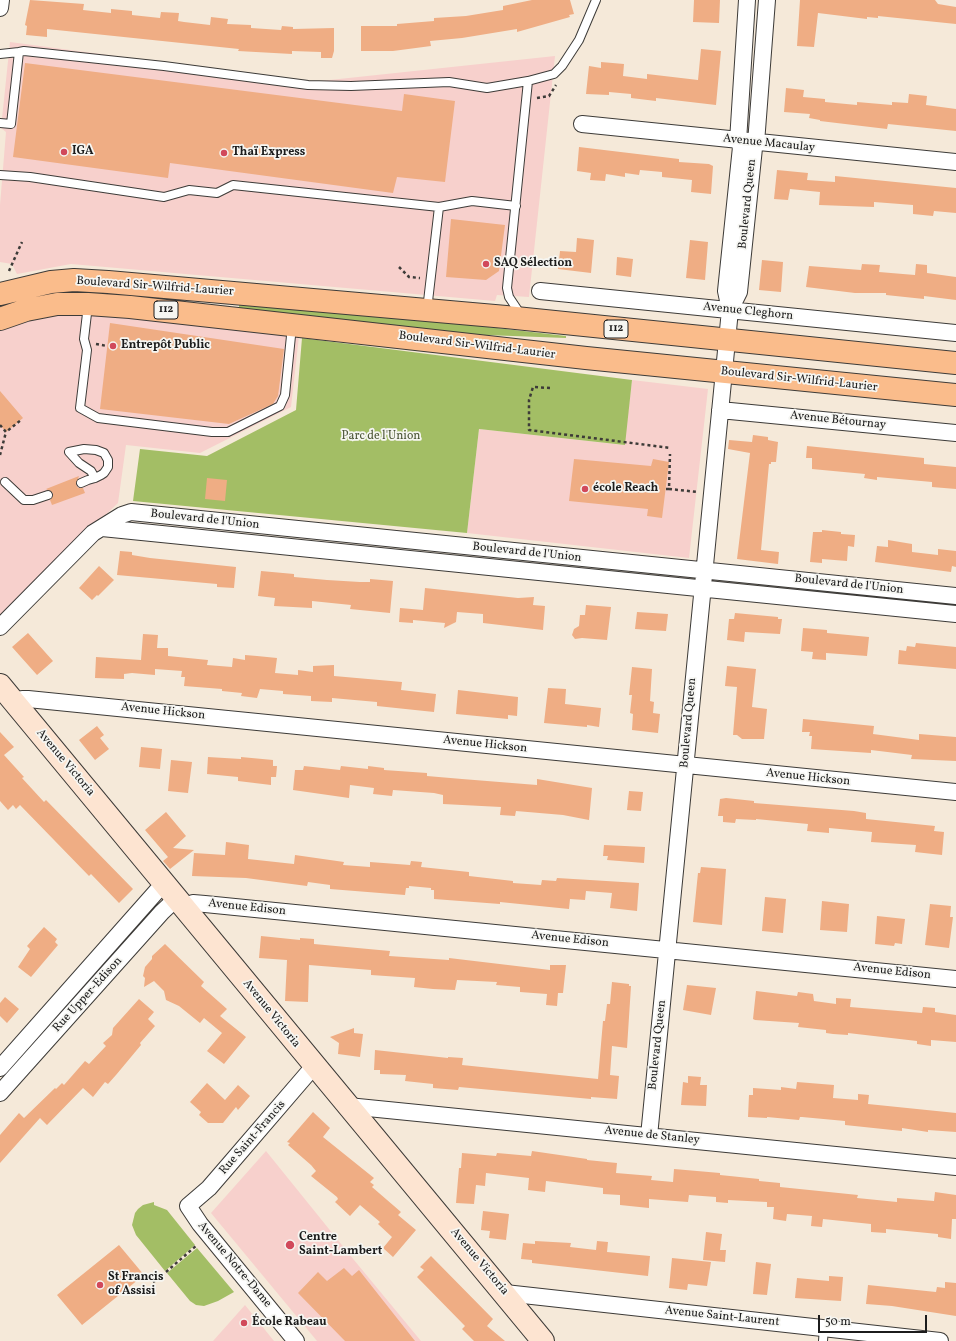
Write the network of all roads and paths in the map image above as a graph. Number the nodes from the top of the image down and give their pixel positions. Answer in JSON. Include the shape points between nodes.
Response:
{"nodes":[{"id":1,"x":1,"y":0,"type":"edge"},
{"id":2,"x":596,"y":0,"type":"edge"},
{"id":3,"x":746,"y":0,"type":"edge"},
{"id":4,"x":767,"y":0,"type":"edge"},
{"id":5,"x":0,"y":8,"type":"edge"},
{"id":6,"x":19,"y":52,"type":"junction"},
{"id":7,"x":0,"y":54,"type":"edge"},
{"id":8,"x":528,"y":81,"type":"junction"},
{"id":9,"x":0,"y":123,"type":"edge"},
{"id":10,"x":582,"y":124,"type":"dead end"},
{"id":11,"x":738,"y":141,"type":"junction"},
{"id":12,"x":756,"y":143,"type":"junction"},
{"id":13,"x":956,"y":162,"type":"edge"},
{"id":14,"x":0,"y":176,"type":"edge"},
{"id":15,"x":516,"y":206,"type":"junction"},
{"id":16,"x":439,"y":207,"type":"junction"},
{"id":17,"x":22,"y":242,"type":"dead end"},
{"id":18,"x":399,"y":267,"type":"dead end"},
{"id":19,"x":9,"y":271,"type":"dead end"},
{"id":20,"x":420,"y":278,"type":"dead end"},
{"id":21,"x":540,"y":291,"type":"dead end"},
{"id":22,"x":0,"y":294,"type":"edge"},
{"id":23,"x":88,"y":304,"type":"junction"},
{"id":24,"x":427,"y":310,"type":"junction"},
{"id":25,"x":730,"y":310,"type":"junction"},
{"id":26,"x":0,"y":319,"type":"edge"},
{"id":27,"x":524,"y":319,"type":"junction"},
{"id":28,"x":293,"y":324,"type":"junction"},
{"id":29,"x":956,"y":333,"type":"edge"},
{"id":30,"x":727,"y":340,"type":"junction"},
{"id":31,"x":94,"y":344,"type":"dead end"},
{"id":32,"x":107,"y":346,"type":"dead end"},
{"id":33,"x":956,"y":363,"type":"edge"},
{"id":34,"x":724,"y":372,"type":"junction"},
{"id":35,"x":550,"y":388,"type":"dead end"},
{"id":36,"x":956,"y":395,"type":"edge"},
{"id":37,"x":720,"y":410,"type":"junction"},
{"id":38,"x":21,"y":420,"type":"dead end"},
{"id":39,"x":0,"y":425,"type":"edge"},
{"id":40,"x":6,"y":432,"type":"junction"},
{"id":41,"x":956,"y":433,"type":"edge"},
{"id":42,"x":671,"y":448,"type":"dead end"},
{"id":43,"x":670,"y":454,"type":"dead end"},
{"id":44,"x":0,"y":455,"type":"edge"},
{"id":45,"x":95,"y":478,"type":"junction"},
{"id":46,"x":5,"y":482,"type":"dead end"},
{"id":47,"x":81,"y":482,"type":"dead end"},
{"id":48,"x":712,"y":494,"type":"junction"},
{"id":49,"x":48,"y":495,"type":"dead end"},
{"id":50,"x":102,"y":528,"type":"junction"},
{"id":51,"x":704,"y":570,"type":"junction"},
{"id":52,"x":702,"y":587,"type":"junction"},
{"id":53,"x":956,"y":596,"type":"edge"},
{"id":54,"x":956,"y":614,"type":"edge"},
{"id":55,"x":0,"y":626,"type":"edge"},
{"id":56,"x":0,"y":686,"type":"edge"},
{"id":57,"x":16,"y":704,"type":"junction"},
{"id":58,"x":685,"y":766,"type":"junction"},
{"id":59,"x":956,"y":792,"type":"edge"},
{"id":60,"x":175,"y":896,"type":"junction"},
{"id":61,"x":667,"y":950,"type":"junction"},
{"id":62,"x":956,"y":979,"type":"edge"},
{"id":63,"x":314,"y":1066,"type":"junction"},
{"id":64,"x":0,"y":1068,"type":"edge"},
{"id":65,"x":0,"y":1093,"type":"edge"},
{"id":66,"x":348,"y":1106,"type":"junction"},
{"id":67,"x":649,"y":1136,"type":"junction"},
{"id":68,"x":956,"y":1167,"type":"edge"},
{"id":69,"x":188,"y":1206,"type":"joint"},
{"id":70,"x":197,"y":1245,"type":"dead end"},
{"id":71,"x":166,"y":1272,"type":"dead end"},
{"id":72,"x":505,"y":1293,"type":"junction"},
{"id":73,"x":824,"y":1335,"type":"edge"},
{"id":74,"x":296,"y":1341,"type":"edge"},
{"id":75,"x":544,"y":1341,"type":"edge"},
{"id":76,"x":940,"y":1341,"type":"edge"}],
"edges":[{"from":1,"to":5,"type":"street"},
{"from":2,"to":8,"type":"lane","via":[[579,40],[562,66],[554,74]]},
{"from":3,"to":11,"type":"street","name":"Boulevard Queen"},
{"from":4,"to":12,"type":"street","name":"Boulevard Queen"},
{"from":6,"to":7,"type":"lane"},
{"from":6,"to":8,"type":"lane","via":[[156,65],[308,85],[449,82],[487,88]]},
{"from":6,"to":9,"type":"lane","via":[[11,124]]},
{"from":8,"to":15,"type":"lane"},
{"from":10,"to":11,"type":"street","name":"Avenue Macaulay"},
{"from":11,"to":12,"type":"street","name":"Avenue Macaulay"},
{"from":11,"to":25,"type":"street","name":"Boulevard Queen","via":[[741,147],[726,291]]},
{"from":12,"to":13,"type":"street","name":"Avenue Macaulay"},
{"from":12,"to":25,"type":"street","name":"Boulevard Queen","via":[[739,292]]},
{"from":14,"to":16,"type":"lane","via":[[30,177],[164,197],[190,190],[217,193],[233,186]]},
{"from":15,"to":16,"type":"lane","via":[[472,201]]},
{"from":15,"to":27,"type":"lane","via":[[507,284],[508,297]]},
{"from":16,"to":24,"type":"lane"},
{"from":17,"to":19,"type":"path"},
{"from":18,"to":20,"type":"path","via":[[409,277]]},
{"from":21,"to":25,"type":"street","name":"Avenue Cleghorn"},
{"from":22,"to":24,"type":"main road","name":"Boulevard Sir-Wilfrid-Laurier","number":"112","via":[[40,284],[86,280]]},
{"from":23,"to":26,"type":"main road","name":"Boulevard Sir-Wilfrid-Laurier","number":"112","via":[[46,306]]},
{"from":23,"to":28,"type":"main road","name":"Boulevard Sir-Wilfrid-Laurier","number":"112"},
{"from":23,"to":28,"type":"lane","via":[[84,339],[87,350],[80,408],[98,418],[212,432],[228,432],[280,406],[285,395]]},
{"from":24,"to":27,"type":"main road","name":"Boulevard Sir-Wilfrid-Laurier","number":"112"},
{"from":25,"to":29,"type":"street","name":"Avenue Cleghorn"},
{"from":25,"to":30,"type":"street","name":"Boulevard Queen"},
{"from":27,"to":30,"type":"main road","name":"Boulevard Sir-Wilfrid-Laurier","number":"112"},
{"from":28,"to":34,"type":"main road","name":"Boulevard Sir-Wilfrid-Laurier","number":"112"},
{"from":30,"to":33,"type":"main road","name":"Boulevard Sir-Wilfrid-Laurier","number":"112"},
{"from":30,"to":34,"type":"street","name":"Boulevard Queen"},
{"from":31,"to":32,"type":"path"},
{"from":34,"to":36,"type":"main road","name":"Boulevard Sir-Wilfrid-Laurier","number":"112"},
{"from":34,"to":37,"type":"street","name":"Boulevard Queen"},
{"from":35,"to":42,"type":"path","via":[[533,387],[529,400],[529,430]]},
{"from":37,"to":41,"type":"street","name":"Avenue Bétournay"},
{"from":37,"to":48,"type":"street","name":"Boulevard Queen"},
{"from":38,"to":40,"type":"path"},
{"from":39,"to":40,"type":"path"},
{"from":40,"to":44,"type":"path"},
{"from":43,"to":48,"type":"path","via":[[667,489]]},
{"from":45,"to":45,"type":"lane","via":[[91,471],[69,452],[84,449],[104,453],[108,460],[107,470]]},
{"from":45,"to":47,"type":"lane"},
{"from":46,"to":49,"type":"lane","via":[[24,500]]},
{"from":48,"to":51,"type":"street","name":"Boulevard Queen"},
{"from":50,"to":51,"type":"street","name":"Boulevard de l'Union","via":[[131,512]]},
{"from":50,"to":52,"type":"street","name":"Boulevard de l'Union"},
{"from":50,"to":55,"type":"street","name":"Boulevard de l'Union","via":[[93,533]]},
{"from":51,"to":52,"type":"street","name":"Boulevard Queen"},
{"from":51,"to":53,"type":"street","name":"Boulevard de l'Union"},
{"from":52,"to":54,"type":"street","name":"Boulevard de l'Union"},
{"from":52,"to":58,"type":"street","name":"Boulevard Queen"},
{"from":56,"to":57,"type":"street","name":"Avenue Victoria"},
{"from":57,"to":58,"type":"street","name":"Avenue Hickson","via":[[23,699],[44,700]]},
{"from":57,"to":60,"type":"street","name":"Avenue Victoria"},
{"from":58,"to":59,"type":"street","name":"Avenue Hickson"},
{"from":58,"to":61,"type":"street","name":"Boulevard Queen"},
{"from":60,"to":61,"type":"street","name":"Avenue Edison","via":[[198,903]]},
{"from":60,"to":63,"type":"street","name":"Avenue Victoria"},
{"from":60,"to":64,"type":"street","name":"Rue Upper-Edison","via":[[156,892]]},
{"from":60,"to":65,"type":"street","name":"Rue Upper-Edison"},
{"from":61,"to":62,"type":"street","name":"Avenue Edison"},
{"from":61,"to":67,"type":"street","name":"Boulevard Queen"},
{"from":63,"to":66,"type":"street","name":"Avenue Victoria"},
{"from":63,"to":69,"type":"street","name":"Rue Saint-Francis","via":[[224,1172]]},
{"from":66,"to":67,"type":"street","name":"Avenue de Stanley"},
{"from":66,"to":72,"type":"street","name":"Avenue Victoria"},
{"from":67,"to":68,"type":"street","name":"Avenue de Stanley"},
{"from":69,"to":74,"type":"street","name":"Avenue Notre-Dame"},
{"from":70,"to":71,"type":"path"},
{"from":72,"to":73,"type":"street","name":"Avenue Saint-Laurent"},
{"from":72,"to":75,"type":"street","name":"Avenue Victoria"},
{"from":73,"to":76,"type":"street","name":"Avenue Saint-Laurent"}]}
